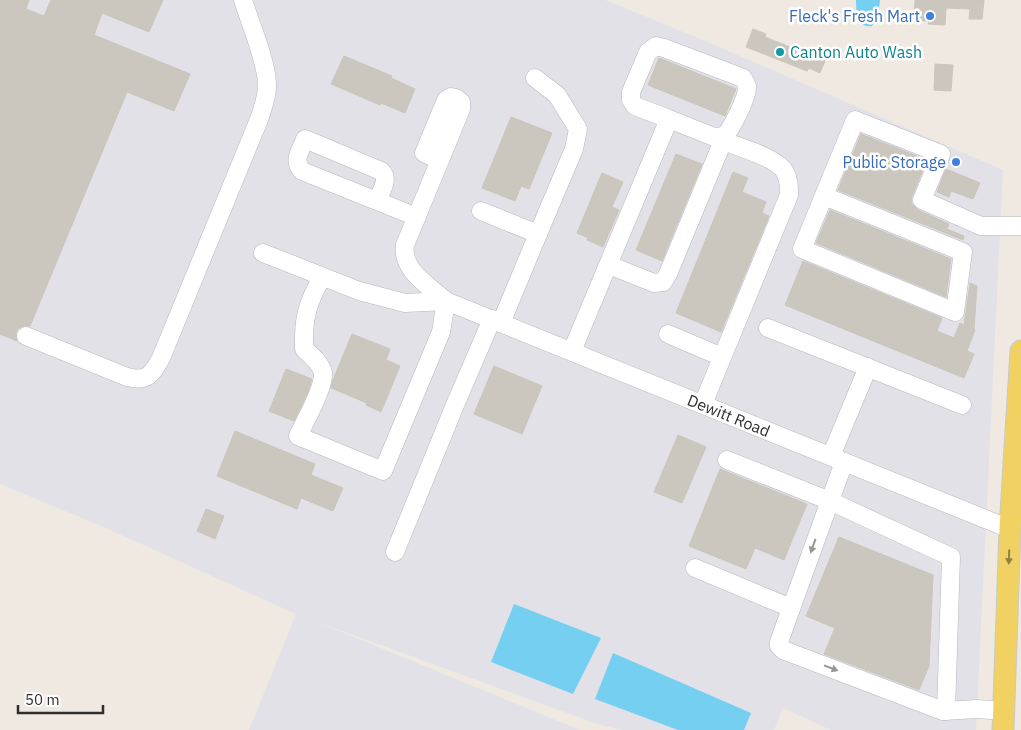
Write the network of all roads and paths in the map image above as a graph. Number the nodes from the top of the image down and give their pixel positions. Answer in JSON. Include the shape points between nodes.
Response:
{"nodes":[{"id":1,"x":243,"y":0,"type":"edge"},
{"id":2,"x":535,"y":78,"type":"dead end"},
{"id":3,"x":669,"y":120,"type":"junction"},
{"id":4,"x":724,"y":138,"type":"junction"},
{"id":5,"x":440,"y":160,"type":"dead end"},
{"id":6,"x":824,"y":196,"type":"junction"},
{"id":7,"x":377,"y":201,"type":"junction"},
{"id":8,"x":481,"y":211,"type":"dead end"},
{"id":9,"x":417,"y":217,"type":"junction"},
{"id":10,"x":1021,"y":226,"type":"edge"},
{"id":11,"x":538,"y":234,"type":"junction"},
{"id":12,"x":263,"y":253,"type":"dead end"},
{"id":13,"x":609,"y":265,"type":"junction"},
{"id":14,"x":322,"y":277,"type":"junction"},
{"id":15,"x":446,"y":301,"type":"junction"},
{"id":16,"x":496,"y":321,"type":"junction"},
{"id":17,"x":768,"y":328,"type":"dead end"},
{"id":18,"x":668,"y":334,"type":"dead end"},
{"id":19,"x":26,"y":336,"type":"dead end"},
{"id":20,"x":1021,"y":351,"type":"edge"},
{"id":21,"x":572,"y":352,"type":"junction"},
{"id":22,"x":722,"y":357,"type":"junction"},
{"id":23,"x":868,"y":367,"type":"junction"},
{"id":24,"x":703,"y":404,"type":"junction"},
{"id":25,"x":962,"y":405,"type":"dead end"},
{"id":26,"x":838,"y":459,"type":"junction"},
{"id":27,"x":727,"y":460,"type":"dead end"},
{"id":28,"x":830,"y":501,"type":"junction"},
{"id":29,"x":1016,"y":525,"type":"edge"},
{"id":30,"x":395,"y":552,"type":"dead end"},
{"id":31,"x":695,"y":568,"type":"dead end"},
{"id":32,"x":791,"y":608,"type":"junction"},
{"id":33,"x":946,"y":711,"type":"junction"},
{"id":34,"x":1003,"y":720,"type":"edge"}],
"edges":[{"from":1,"to":19,"type":"street","via":[[266,70],[267,96],[156,369],[145,378],[132,378]]},
{"from":2,"to":11,"type":"street","via":[[557,95],[578,129],[574,149]]},
{"from":3,"to":4,"type":"street"},
{"from":3,"to":4,"type":"street","via":[[634,106],[631,100],[631,92],[648,52],[656,46],[744,78],[747,85],[745,95]]},
{"from":3,"to":13,"type":"street"},
{"from":4,"to":13,"type":"street","via":[[664,282],[654,283]]},
{"from":4,"to":22,"type":"street","via":[[781,166],[787,178],[789,195]]},
{"from":5,"to":9,"type":"street"},
{"from":6,"to":6,"type":"street","via":[[802,249],[955,312],[964,252]]},
{"from":6,"to":10,"type":"street","via":[[855,120],[941,154],[922,200],[981,226]]},
{"from":7,"to":7,"type":"street","via":[[302,171],[296,161],[306,139],[381,171],[385,179]]},
{"from":7,"to":9,"type":"street"},
{"from":8,"to":11,"type":"street"},
{"from":9,"to":15,"type":"street","via":[[405,246],[406,262]]},
{"from":11,"to":16,"type":"street"},
{"from":12,"to":14,"type":"street"},
{"from":13,"to":21,"type":"street"},
{"from":14,"to":15,"type":"street","via":[[405,303]]},
{"from":14,"to":15,"type":"street","via":[[311,295],[303,325],[304,349],[315,358],[323,373],[318,394],[298,436],[383,471],[441,332]]},
{"from":15,"to":16,"type":"street","name":"Dewitt Road"},
{"from":16,"to":21,"type":"street","name":"Dewitt Road"},
{"from":16,"to":30,"type":"street","via":[[455,405]]},
{"from":17,"to":23,"type":"street"},
{"from":18,"to":22,"type":"street"},
{"from":20,"to":29,"type":"main road"},
{"from":21,"to":24,"type":"street","name":"Dewitt Road"},
{"from":22,"to":24,"type":"street"},
{"from":23,"to":25,"type":"street"},
{"from":23,"to":26,"type":"street"},
{"from":24,"to":26,"type":"street","name":"Dewitt Road"},
{"from":26,"to":28,"type":"street"},
{"from":26,"to":29,"type":"street","name":"Dewitt Road"},
{"from":27,"to":28,"type":"street"},
{"from":28,"to":32,"type":"street","one_way":true},
{"from":28,"to":33,"type":"street","via":[[951,557]]},
{"from":29,"to":34,"type":"main road","one_way":true},
{"from":31,"to":32,"type":"street"},
{"from":32,"to":33,"type":"street","one_way":true,"via":[[779,642],[783,650]]},
{"from":33,"to":34,"type":"street","via":[[977,709]]}]}
